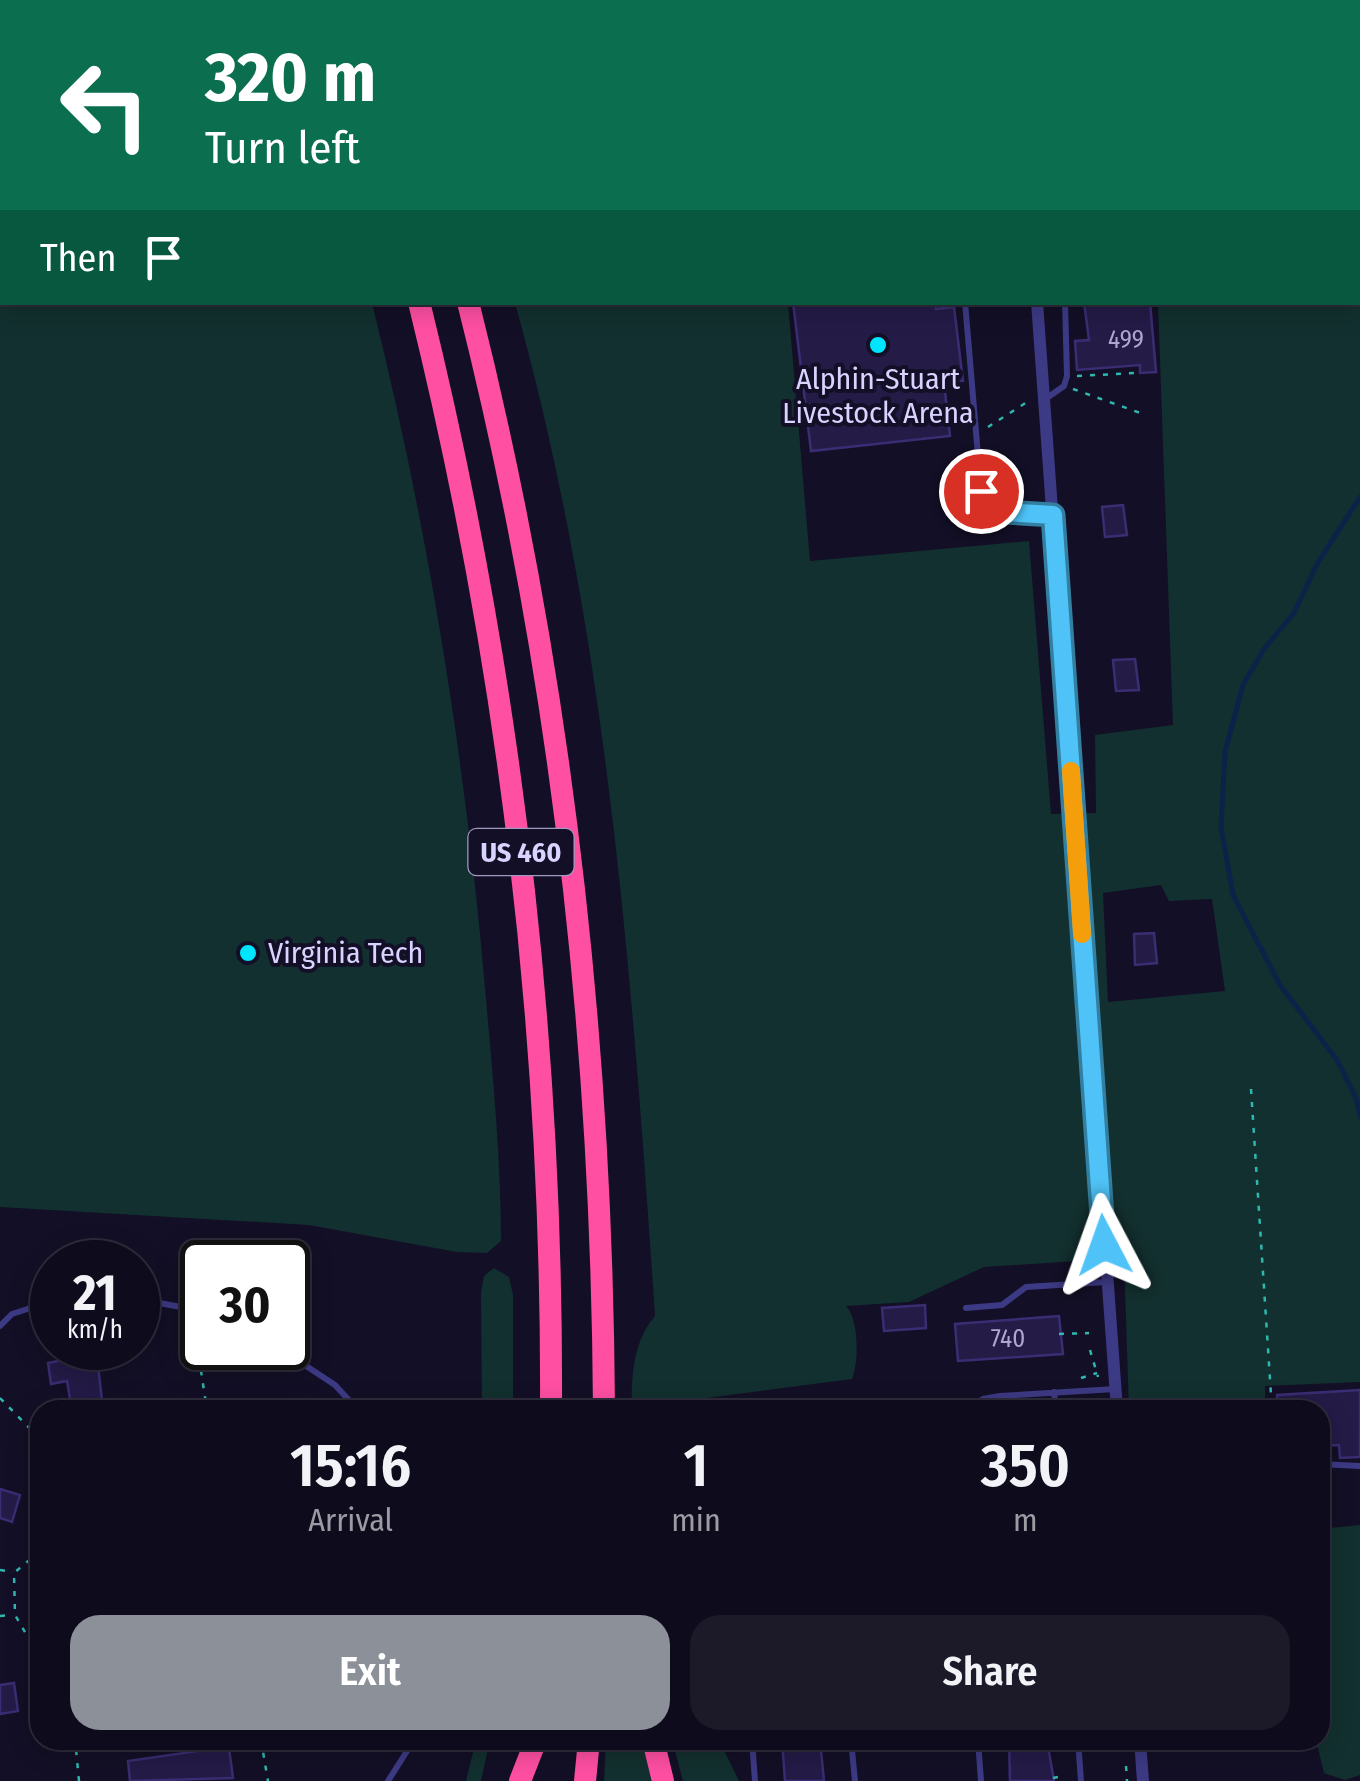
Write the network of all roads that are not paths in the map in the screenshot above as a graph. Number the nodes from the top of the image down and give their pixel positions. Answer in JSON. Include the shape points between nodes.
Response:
{"nodes":[{"id":1,"x":420,"y":305,"type":"edge"},
{"id":2,"x":469,"y":305,"type":"edge"},
{"id":3,"x":965,"y":305,"type":"edge"},
{"id":4,"x":1037,"y":305,"type":"edge"},
{"id":5,"x":1065,"y":305,"type":"edge"},
{"id":6,"x":1039,"y":398,"type":"junction"},
{"id":7,"x":1053,"y":515,"type":"junction"},
{"id":8,"x":1108,"y":1282,"type":"junction"},
{"id":9,"x":966,"y":1308,"type":"dead end"},
{"id":10,"x":30,"y":1309,"type":"edge"},
{"id":11,"x":0,"y":1326,"type":"edge"},
{"id":12,"x":310,"y":1368,"type":"edge"},
{"id":13,"x":1115,"y":1389,"type":"junction"},
{"id":14,"x":1054,"y":1392,"type":"junction"},
{"id":15,"x":349,"y":1400,"type":"edge"},
{"id":16,"x":552,"y":1400,"type":"edge"},
{"id":17,"x":604,"y":1400,"type":"edge"},
{"id":18,"x":981,"y":1400,"type":"edge"},
{"id":19,"x":1055,"y":1400,"type":"edge"},
{"id":20,"x":1116,"y":1400,"type":"edge"},
{"id":21,"x":1330,"y":1464,"type":"edge"},
{"id":22,"x":1360,"y":1466,"type":"edge"},
{"id":23,"x":408,"y":1750,"type":"edge"},
{"id":24,"x":532,"y":1750,"type":"edge"},
{"id":25,"x":535,"y":1750,"type":"edge"},
{"id":26,"x":588,"y":1750,"type":"edge"},
{"id":27,"x":655,"y":1750,"type":"edge"},
{"id":28,"x":753,"y":1750,"type":"edge"},
{"id":29,"x":853,"y":1750,"type":"edge"},
{"id":30,"x":979,"y":1750,"type":"edge"},
{"id":31,"x":1079,"y":1750,"type":"edge"},
{"id":32,"x":1141,"y":1750,"type":"edge"},
{"id":33,"x":388,"y":1781,"type":"edge"},
{"id":34,"x":520,"y":1781,"type":"edge"},
{"id":35,"x":533,"y":1781,"type":"edge"},
{"id":36,"x":585,"y":1781,"type":"edge"},
{"id":37,"x":663,"y":1781,"type":"edge"},
{"id":38,"x":755,"y":1781,"type":"edge"},
{"id":39,"x":855,"y":1781,"type":"edge"},
{"id":40,"x":981,"y":1781,"type":"edge"},
{"id":41,"x":1082,"y":1781,"type":"edge"},
{"id":42,"x":1143,"y":1781,"type":"edge"}],
"edges":[{"from":1,"to":16,"type":"highway","number":"US 460","via":[[487,618],[522,854],[547,1158]]},
{"from":2,"to":17,"type":"highway","number":"US 460","via":[[528,572],[572,856],[594,1100]]},
{"from":3,"to":7,"type":"lane","via":[[981,491],[1005,512]]},
{"from":4,"to":6,"type":"street"},
{"from":5,"to":6,"type":"lane","via":[[1067,376],[1064,386]]},
{"from":6,"to":7,"type":"street"},
{"from":7,"to":8,"type":"street"},
{"from":8,"to":9,"type":"lane","via":[[1026,1287],[1002,1305]]},
{"from":8,"to":13,"type":"street"},
{"from":10,"to":11,"type":"lane"},
{"from":12,"to":15,"type":"lane"},
{"from":13,"to":14,"type":"lane"},
{"from":13,"to":20,"type":"street"},
{"from":14,"to":18,"type":"lane"},
{"from":14,"to":19,"type":"lane"},
{"from":21,"to":22,"type":"lane"},
{"from":23,"to":33,"type":"lane"},
{"from":24,"to":34,"type":"highway"},
{"from":25,"to":35,"type":"highway"},
{"from":26,"to":36,"type":"highway"},
{"from":27,"to":37,"type":"highway"},
{"from":28,"to":38,"type":"lane"},
{"from":29,"to":39,"type":"lane"},
{"from":30,"to":40,"type":"lane"},
{"from":31,"to":41,"type":"lane"},
{"from":32,"to":42,"type":"street"}]}
